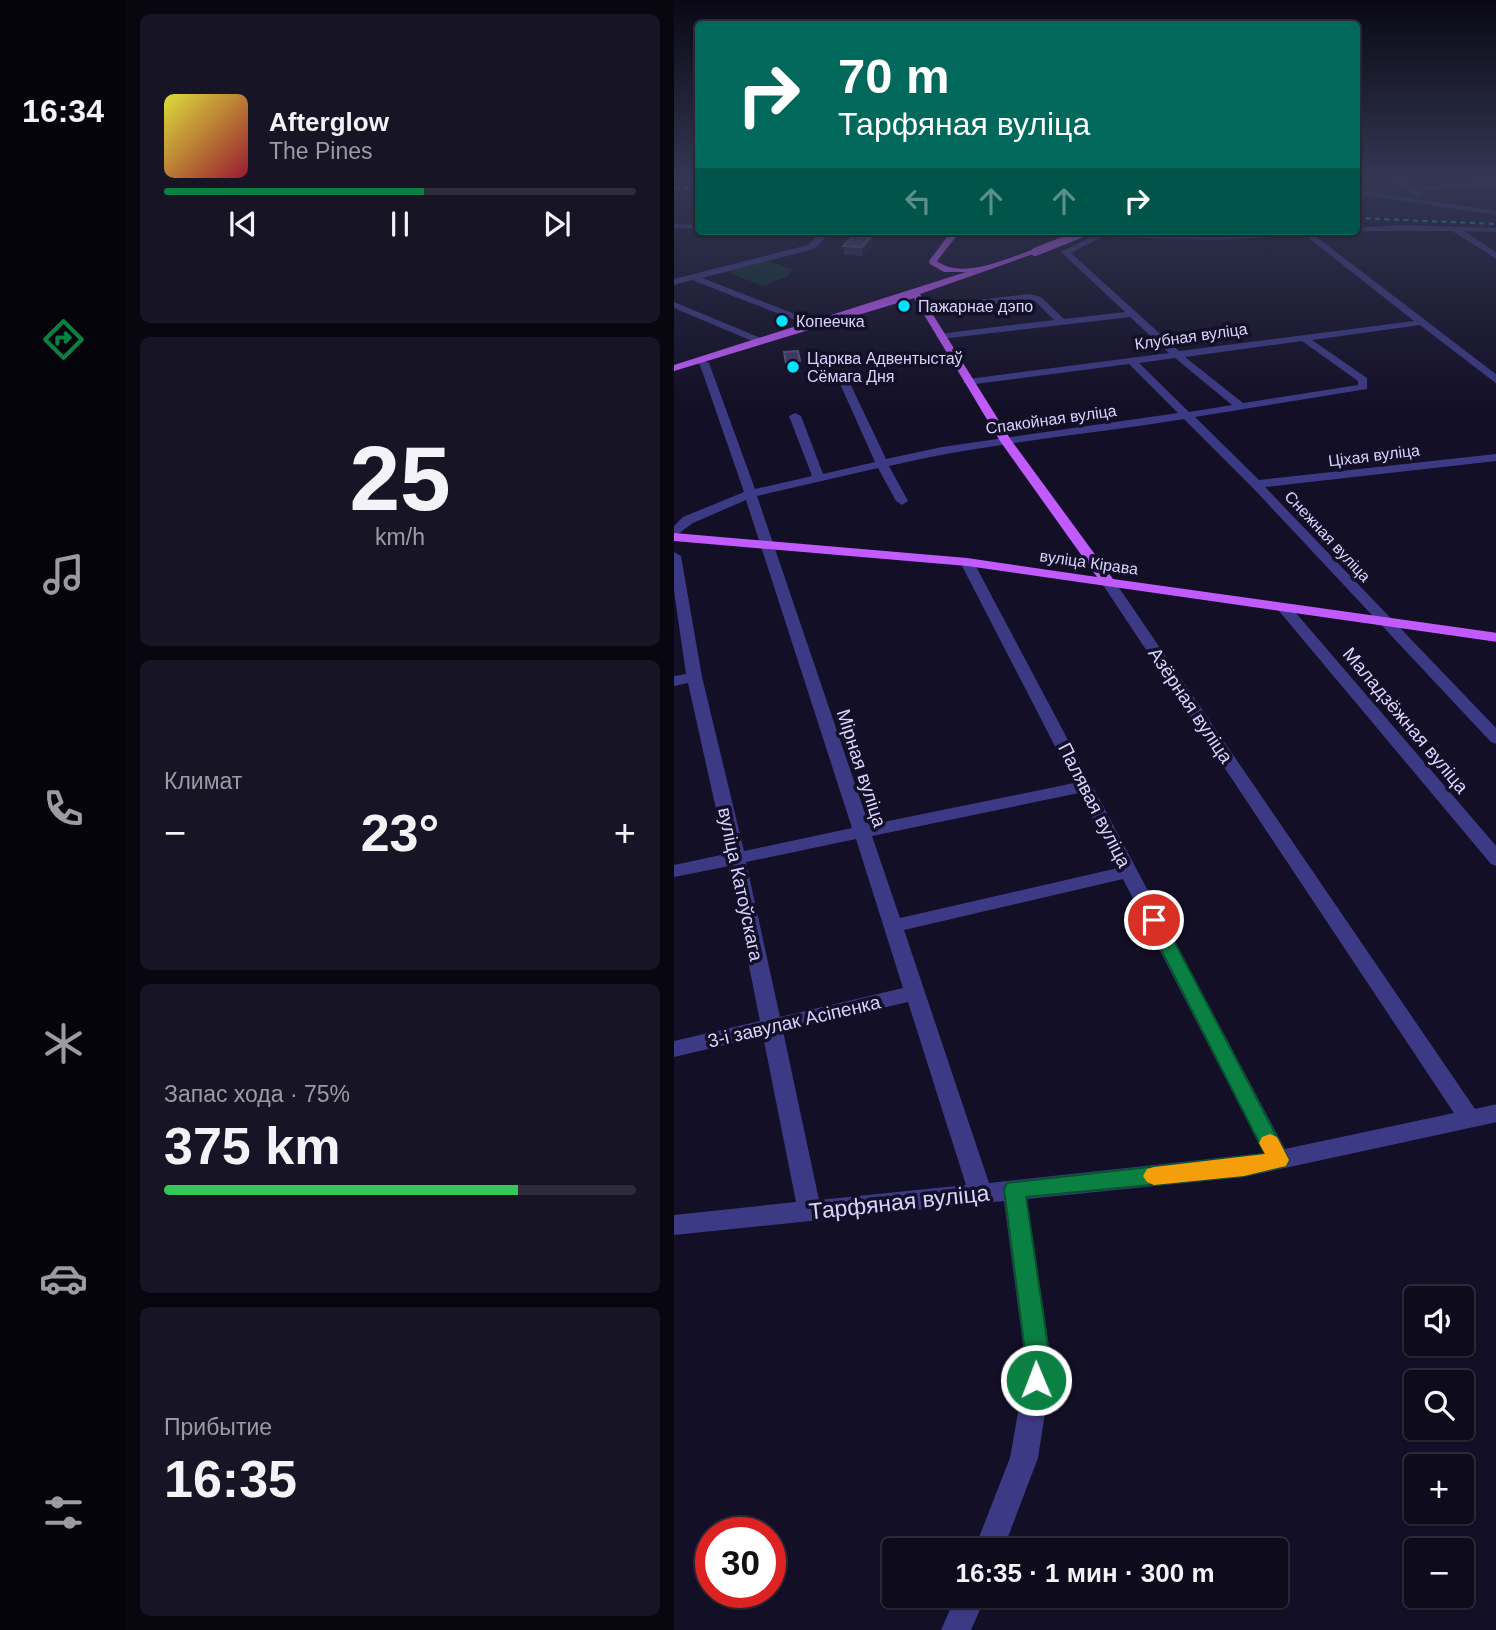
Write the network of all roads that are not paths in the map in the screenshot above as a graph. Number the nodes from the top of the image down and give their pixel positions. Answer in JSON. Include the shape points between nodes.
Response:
{"nodes":[{"id":1,"x":783,"y":254,"type":"edge"},
{"id":2,"x":941,"y":254,"type":"edge"},
{"id":3,"x":1025,"y":254,"type":"edge"},
{"id":4,"x":1067,"y":254,"type":"edge"},
{"id":5,"x":1332,"y":254,"type":"edge"},
{"id":6,"x":982,"y":270,"type":"junction"},
{"id":7,"x":692,"y":277,"type":"junction"},
{"id":8,"x":674,"y":282,"type":"edge"},
{"id":9,"x":913,"y":294,"type":"junction"},
{"id":10,"x":674,"y":304,"type":"edge"},
{"id":11,"x":925,"y":309,"type":"junction"},
{"id":12,"x":1131,"y":314,"type":"junction"},
{"id":13,"x":1062,"y":322,"type":"junction"},
{"id":14,"x":1418,"y":323,"type":"junction"},
{"id":15,"x":813,"y":324,"type":"junction"},
{"id":16,"x":941,"y":336,"type":"junction"},
{"id":17,"x":1302,"y":337,"type":"junction"},
{"id":18,"x":760,"y":341,"type":"junction"},
{"id":19,"x":1176,"y":354,"type":"junction"},
{"id":20,"x":698,"y":360,"type":"junction"},
{"id":21,"x":1131,"y":360,"type":"junction"},
{"id":22,"x":674,"y":368,"type":"edge"},
{"id":23,"x":842,"y":377,"type":"dead end"},
{"id":24,"x":968,"y":382,"type":"junction"},
{"id":25,"x":1496,"y":382,"type":"edge"},
{"id":26,"x":1241,"y":407,"type":"junction"},
{"id":27,"x":795,"y":415,"type":"dead end"},
{"id":28,"x":1185,"y":416,"type":"junction"},
{"id":29,"x":1006,"y":441,"type":"junction"},
{"id":30,"x":1496,"y":457,"type":"edge"},
{"id":31,"x":882,"y":465,"type":"junction"},
{"id":32,"x":820,"y":480,"type":"junction"},
{"id":33,"x":1256,"y":484,"type":"junction"},
{"id":34,"x":750,"y":494,"type":"junction"},
{"id":35,"x":902,"y":501,"type":"dead end"},
{"id":36,"x":674,"y":535,"type":"edge"},
{"id":37,"x":768,"y":544,"type":"junction"},
{"id":38,"x":674,"y":556,"type":"edge"},
{"id":39,"x":967,"y":562,"type":"junction"},
{"id":40,"x":1108,"y":582,"type":"junction"},
{"id":41,"x":1284,"y":608,"type":"junction"},
{"id":42,"x":680,"y":617,"type":"edge"},
{"id":43,"x":1386,"y":622,"type":"junction"},
{"id":44,"x":1496,"y":638,"type":"edge"},
{"id":45,"x":694,"y":677,"type":"junction"},
{"id":46,"x":674,"y":681,"type":"edge"},
{"id":47,"x":1496,"y":739,"type":"edge"},
{"id":48,"x":1085,"y":786,"type":"junction"},
{"id":49,"x":860,"y":831,"type":"junction"},
{"id":50,"x":736,"y":857,"type":"junction"},
{"id":51,"x":1496,"y":860,"type":"edge"},
{"id":52,"x":674,"y":871,"type":"edge"},
{"id":53,"x":1129,"y":872,"type":"junction"},
{"id":54,"x":892,"y":926,"type":"junction"},
{"id":55,"x":914,"y":993,"type":"junction"},
{"id":56,"x":771,"y":1026,"type":"junction"},
{"id":57,"x":674,"y":1049,"type":"edge"},
{"id":58,"x":1496,"y":1113,"type":"edge"},
{"id":59,"x":1469,"y":1118,"type":"junction"},
{"id":60,"x":1279,"y":1160,"type":"junction"},
{"id":61,"x":1014,"y":1189,"type":"junction"},
{"id":62,"x":980,"y":1192,"type":"junction"},
{"id":63,"x":810,"y":1212,"type":"junction"},
{"id":64,"x":674,"y":1225,"type":"edge"},
{"id":65,"x":993,"y":1538,"type":"edge"},
{"id":66,"x":966,"y":1608,"type":"edge"},
{"id":67,"x":956,"y":1630,"type":"edge"}],
"edges":[{"from":1,"to":7,"type":"street"},
{"from":2,"to":6,"type":"main road","via":[[934,264],[944,269]]},
{"from":3,"to":6,"type":"main road","bridge":true},
{"from":4,"to":12,"type":"street"},
{"from":5,"to":14,"type":"street"},
{"from":6,"to":9,"type":"main road"},
{"from":7,"to":8,"type":"street"},
{"from":7,"to":15,"type":"street"},
{"from":9,"to":11,"type":"main road","name":"Азёрная вуліца"},
{"from":9,"to":15,"type":"main road"},
{"from":10,"to":18,"type":"street"},
{"from":11,"to":13,"type":"street","via":[[1030,297]]},
{"from":11,"to":16,"type":"main road","name":"Азёрная вуліца"},
{"from":12,"to":13,"type":"street"},
{"from":12,"to":19,"type":"street"},
{"from":13,"to":16,"type":"street"},
{"from":14,"to":17,"type":"street","name":"Клубная вуліца"},
{"from":14,"to":25,"type":"street"},
{"from":15,"to":18,"type":"main road"},
{"from":16,"to":24,"type":"main road","name":"Азёрная вуліца"},
{"from":17,"to":19,"type":"street","name":"Клубная вуліца"},
{"from":17,"to":26,"type":"street","name":"Спакойная вуліца","via":[[1363,380],[1363,387]]},
{"from":18,"to":20,"type":"main road"},
{"from":19,"to":21,"type":"street","name":"Клубная вуліца"},
{"from":19,"to":26,"type":"street"},
{"from":20,"to":22,"type":"main road"},
{"from":20,"to":34,"type":"street","name":"Мірная вуліца","via":[[704,363]]},
{"from":21,"to":24,"type":"street","name":"Клубная вуліца"},
{"from":21,"to":28,"type":"street","name":"Снежная вуліца"},
{"from":23,"to":31,"type":"street"},
{"from":24,"to":29,"type":"main road","name":"Азёрная вуліца"},
{"from":26,"to":28,"type":"street","name":"Спакойная вуліца"},
{"from":27,"to":32,"type":"street"},
{"from":28,"to":29,"type":"street","name":"Спакойная вуліца"},
{"from":28,"to":33,"type":"street","name":"Снежная вуліца"},
{"from":29,"to":31,"type":"street","name":"Спакойная вуліца"},
{"from":29,"to":40,"type":"main road","name":"Азёрная вуліца"},
{"from":30,"to":33,"type":"street","name":"Ціхая вуліца"},
{"from":31,"to":32,"type":"street","name":"Спакойная вуліца"},
{"from":31,"to":35,"type":"street"},
{"from":32,"to":34,"type":"street","name":"Спакойная вуліца"},
{"from":33,"to":43,"type":"street","name":"Снежная вуліца"},
{"from":34,"to":36,"type":"street","name":"Спакойная вуліца","via":[[687,520]]},
{"from":34,"to":37,"type":"street","name":"Мірная вуліца"},
{"from":36,"to":37,"type":"main road","name":"вуліца Кірава"},
{"from":37,"to":39,"type":"main road","name":"вуліца Кірава"},
{"from":37,"to":49,"type":"street","name":"Мірная вуліца"},
{"from":38,"to":42,"type":"street","name":"вуліца Катоўскага"},
{"from":39,"to":40,"type":"main road","name":"вуліца Кірава"},
{"from":39,"to":48,"type":"street","name":"Палявая вуліца"},
{"from":40,"to":41,"type":"main road","name":"вуліца Кірава"},
{"from":40,"to":59,"type":"street","name":"Азёрная вуліца"},
{"from":41,"to":43,"type":"main road","name":"вуліца Кірава"},
{"from":41,"to":51,"type":"street","name":"Маладзёжная вуліца"},
{"from":42,"to":45,"type":"street","name":"вуліца Катоўскага"},
{"from":43,"to":44,"type":"main road","name":"вуліца Кірава"},
{"from":43,"to":47,"type":"street","name":"Снежная вуліца"},
{"from":45,"to":46,"type":"street"},
{"from":45,"to":50,"type":"street","name":"вуліца Катоўскага"},
{"from":48,"to":49,"type":"street"},
{"from":48,"to":53,"type":"street","name":"Палявая вуліца"},
{"from":49,"to":50,"type":"street"},
{"from":49,"to":54,"type":"street","name":"Мірная вуліца"},
{"from":50,"to":52,"type":"street"},
{"from":50,"to":56,"type":"street","name":"вуліца Катоўскага"},
{"from":53,"to":54,"type":"street"},
{"from":53,"to":60,"type":"street","name":"Палявая вуліца"},
{"from":54,"to":55,"type":"street","name":"Мірная вуліца"},
{"from":55,"to":56,"type":"street","name":"3-і завулак Асіпенка"},
{"from":55,"to":62,"type":"street","name":"Мірная вуліца"},
{"from":56,"to":57,"type":"street","name":"3-і завулак Асіпенка"},
{"from":56,"to":63,"type":"street","name":"вуліца Катоўскага"},
{"from":58,"to":59,"type":"street","name":"Тарфяная вуліца"},
{"from":59,"to":60,"type":"street","name":"Тарфяная вуліца"},
{"from":60,"to":61,"type":"street","name":"Тарфяная вуліца"},
{"from":61,"to":62,"type":"street","name":"Тарфяная вуліца"},
{"from":61,"to":65,"type":"street","via":[[1039,1367],[1024,1458]]},
{"from":62,"to":63,"type":"street","name":"Тарфяная вуліца"},
{"from":63,"to":64,"type":"street","name":"Тарфяная вуліца"},
{"from":66,"to":67,"type":"street"}]}
